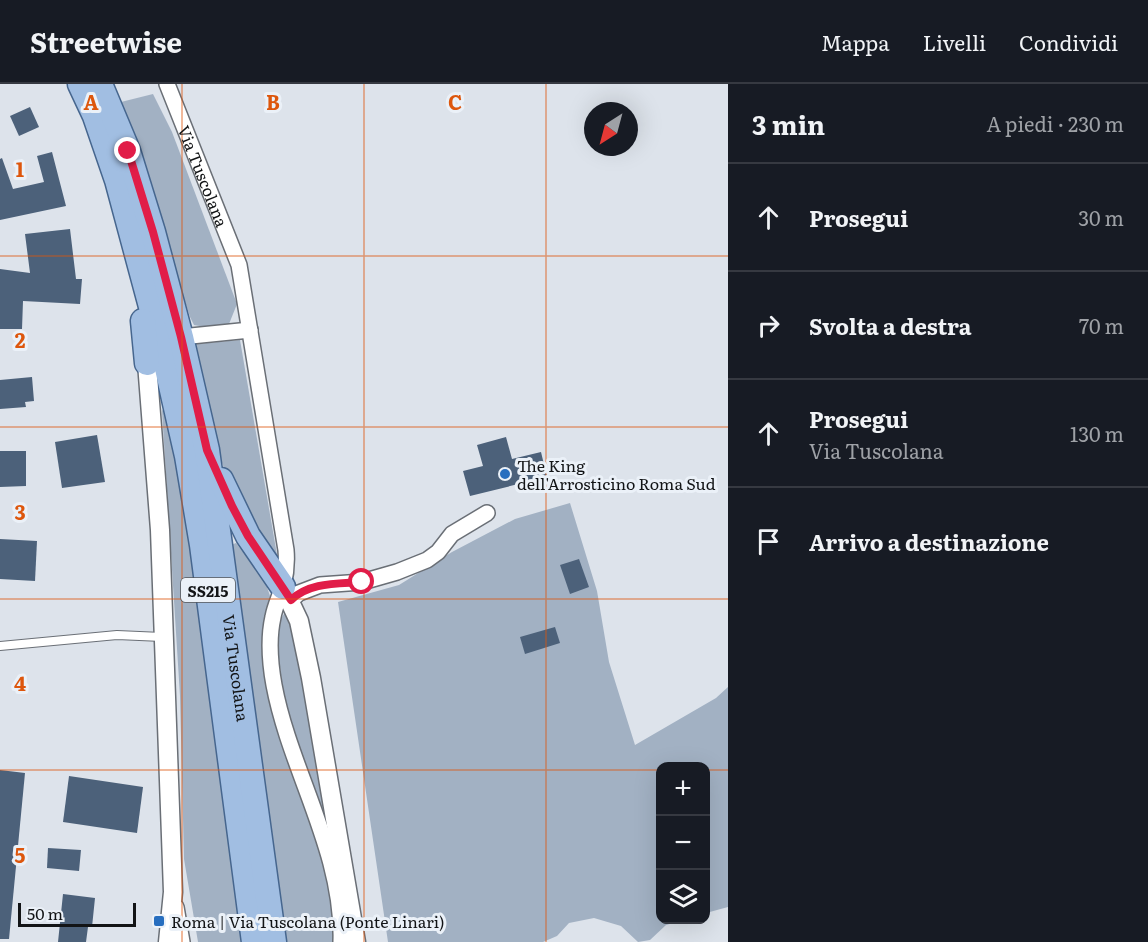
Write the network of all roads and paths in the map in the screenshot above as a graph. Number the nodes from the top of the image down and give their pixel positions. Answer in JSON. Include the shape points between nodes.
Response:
{"nodes":[{"id":1,"x":80,"y":84,"type":"edge"},
{"id":2,"x":100,"y":84,"type":"edge"},
{"id":3,"x":167,"y":84,"type":"edge"},
{"id":4,"x":133,"y":244,"type":"junction"},
{"id":5,"x":250,"y":330,"type":"junction"},
{"id":6,"x":181,"y":337,"type":"junction"},
{"id":7,"x":147,"y":363,"type":"joint"},
{"id":8,"x":207,"y":450,"type":"junction"},
{"id":9,"x":487,"y":513,"type":"dead end"},
{"id":10,"x":287,"y":594,"type":"junction"},
{"id":11,"x":164,"y":637,"type":"junction"},
{"id":12,"x":0,"y":646,"type":"edge"},
{"id":13,"x":173,"y":892,"type":"junction"},
{"id":14,"x":168,"y":942,"type":"edge"},
{"id":15,"x":182,"y":942,"type":"edge"},
{"id":16,"x":254,"y":942,"type":"edge"},
{"id":17,"x":274,"y":942,"type":"edge"},
{"id":18,"x":340,"y":942,"type":"edge"},
{"id":19,"x":356,"y":942,"type":"edge"}],
"edges":[{"from":1,"to":4,"type":"main road","name":"Via Tuscolana","number":"SS215","via":[[109,156]]},
{"from":2,"to":6,"type":"main road","name":"Via Tuscolana","number":"SS215","via":[[132,163]]},
{"from":3,"to":5,"type":"street","name":"Via Tuscolana","via":[[239,265]]},
{"from":4,"to":7,"type":"main road"},
{"from":4,"to":16,"type":"main road","name":"Via Tuscolana","number":"SS215","via":[[171,381],[196,505]]},
{"from":5,"to":6,"type":"street"},
{"from":5,"to":10,"type":"street","name":"Via Tuscolana","via":[[285,531]]},
{"from":6,"to":8,"type":"main road","name":"Via Tuscolana","number":"SS215"},
{"from":7,"to":11,"type":"street"},
{"from":8,"to":10,"type":"main road","via":[[248,536]]},
{"from":8,"to":17,"type":"main road","name":"Via Tuscolana","number":"SS215"},
{"from":9,"to":10,"type":"street","via":[[452,534],[427,561],[362,582],[320,585]]},
{"from":10,"to":18,"type":"street","name":"Via Tuscolana","via":[[271,624],[273,678],[285,729],[331,870],[339,909]]},
{"from":10,"to":19,"type":"street","name":"Via Tuscolana","via":[[299,621],[315,697]]},
{"from":11,"to":12,"type":"lane","via":[[117,635]]},
{"from":11,"to":13,"type":"street"},
{"from":13,"to":14,"type":"street"},
{"from":13,"to":15,"type":"street"}]}
